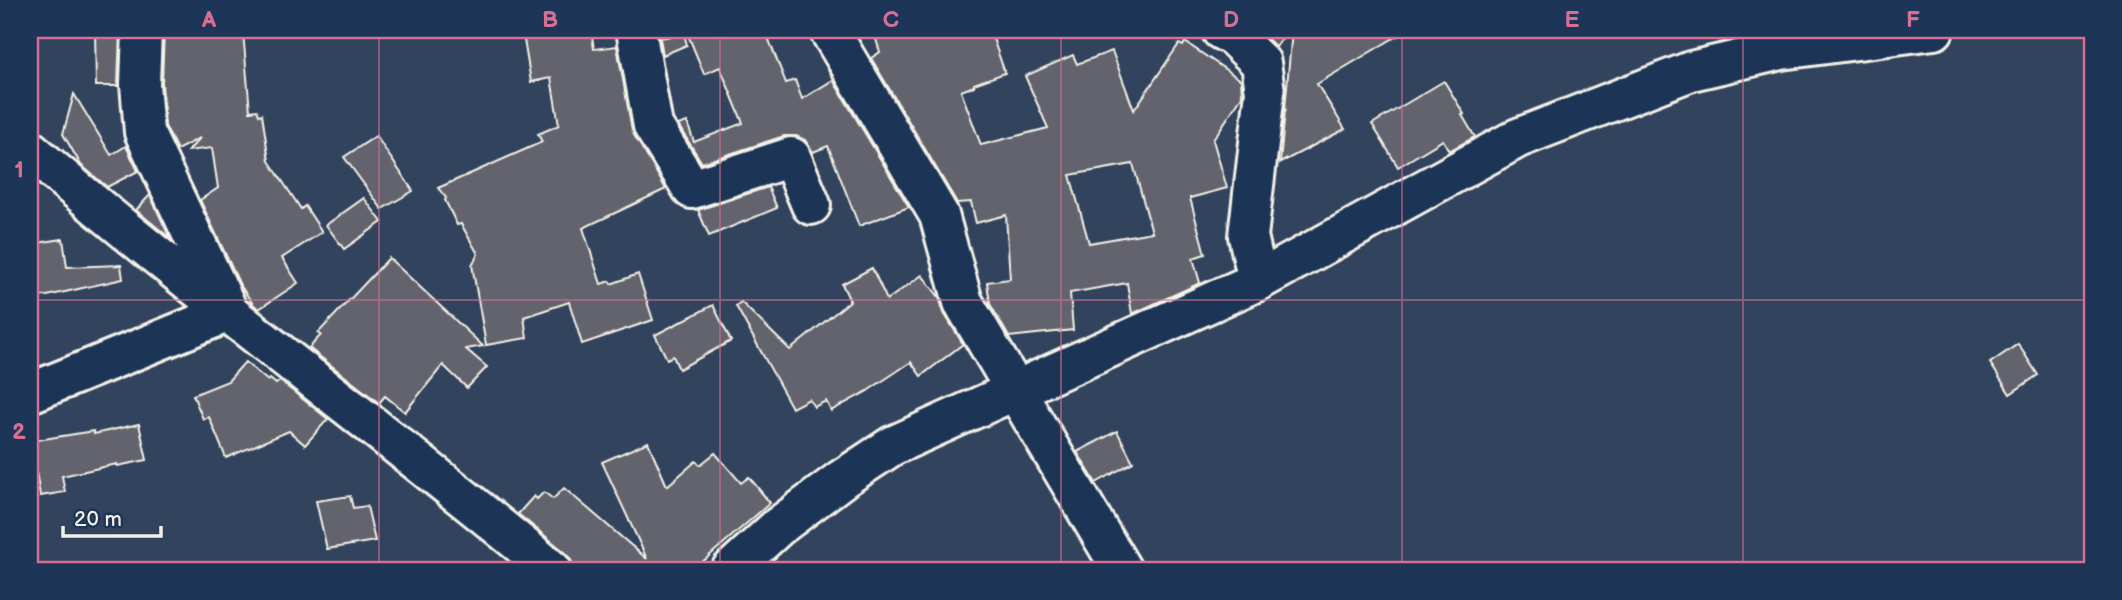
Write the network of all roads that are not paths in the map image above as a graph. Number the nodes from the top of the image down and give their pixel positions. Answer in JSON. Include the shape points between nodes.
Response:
{"nodes":[{"id":1,"x":142,"y":30,"type":"edge"},
{"id":2,"x":636,"y":30,"type":"edge"},
{"id":3,"x":829,"y":30,"type":"edge"},
{"id":4,"x":1221,"y":30,"type":"edge"},
{"id":5,"x":1934,"y":30,"type":"edge"},
{"id":6,"x":1779,"y":40,"type":"edge"},
{"id":7,"x":30,"y":150,"type":"edge"},
{"id":8,"x":811,"y":205,"type":"dead end"},
{"id":9,"x":1258,"y":281,"type":"junction"},
{"id":10,"x":229,"y":312,"type":"junction"},
{"id":11,"x":1016,"y":391,"type":"junction"},
{"id":12,"x":30,"y":393,"type":"edge"},
{"id":13,"x":552,"y":570,"type":"edge"},
{"id":14,"x":731,"y":570,"type":"edge"},
{"id":15,"x":1122,"y":570,"type":"edge"}],
"edges":[{"from":1,"to":10,"type":"street","via":[[144,132]]},
{"from":2,"to":8,"type":"street","via":[[653,126],[692,189],[791,157]]},
{"from":3,"to":11,"type":"street","via":[[939,215],[963,302]]},
{"from":4,"to":9,"type":"street","via":[[1261,63],[1265,92],[1248,236]]},
{"from":5,"to":6,"type":"street"},
{"from":6,"to":9,"type":"street","via":[[1518,138]]},
{"from":7,"to":10,"type":"street"},
{"from":9,"to":11,"type":"street"},
{"from":10,"to":12,"type":"street"},
{"from":10,"to":13,"type":"street"},
{"from":11,"to":14,"type":"street","via":[[892,446],[778,527]]},
{"from":11,"to":15,"type":"street"}]}
